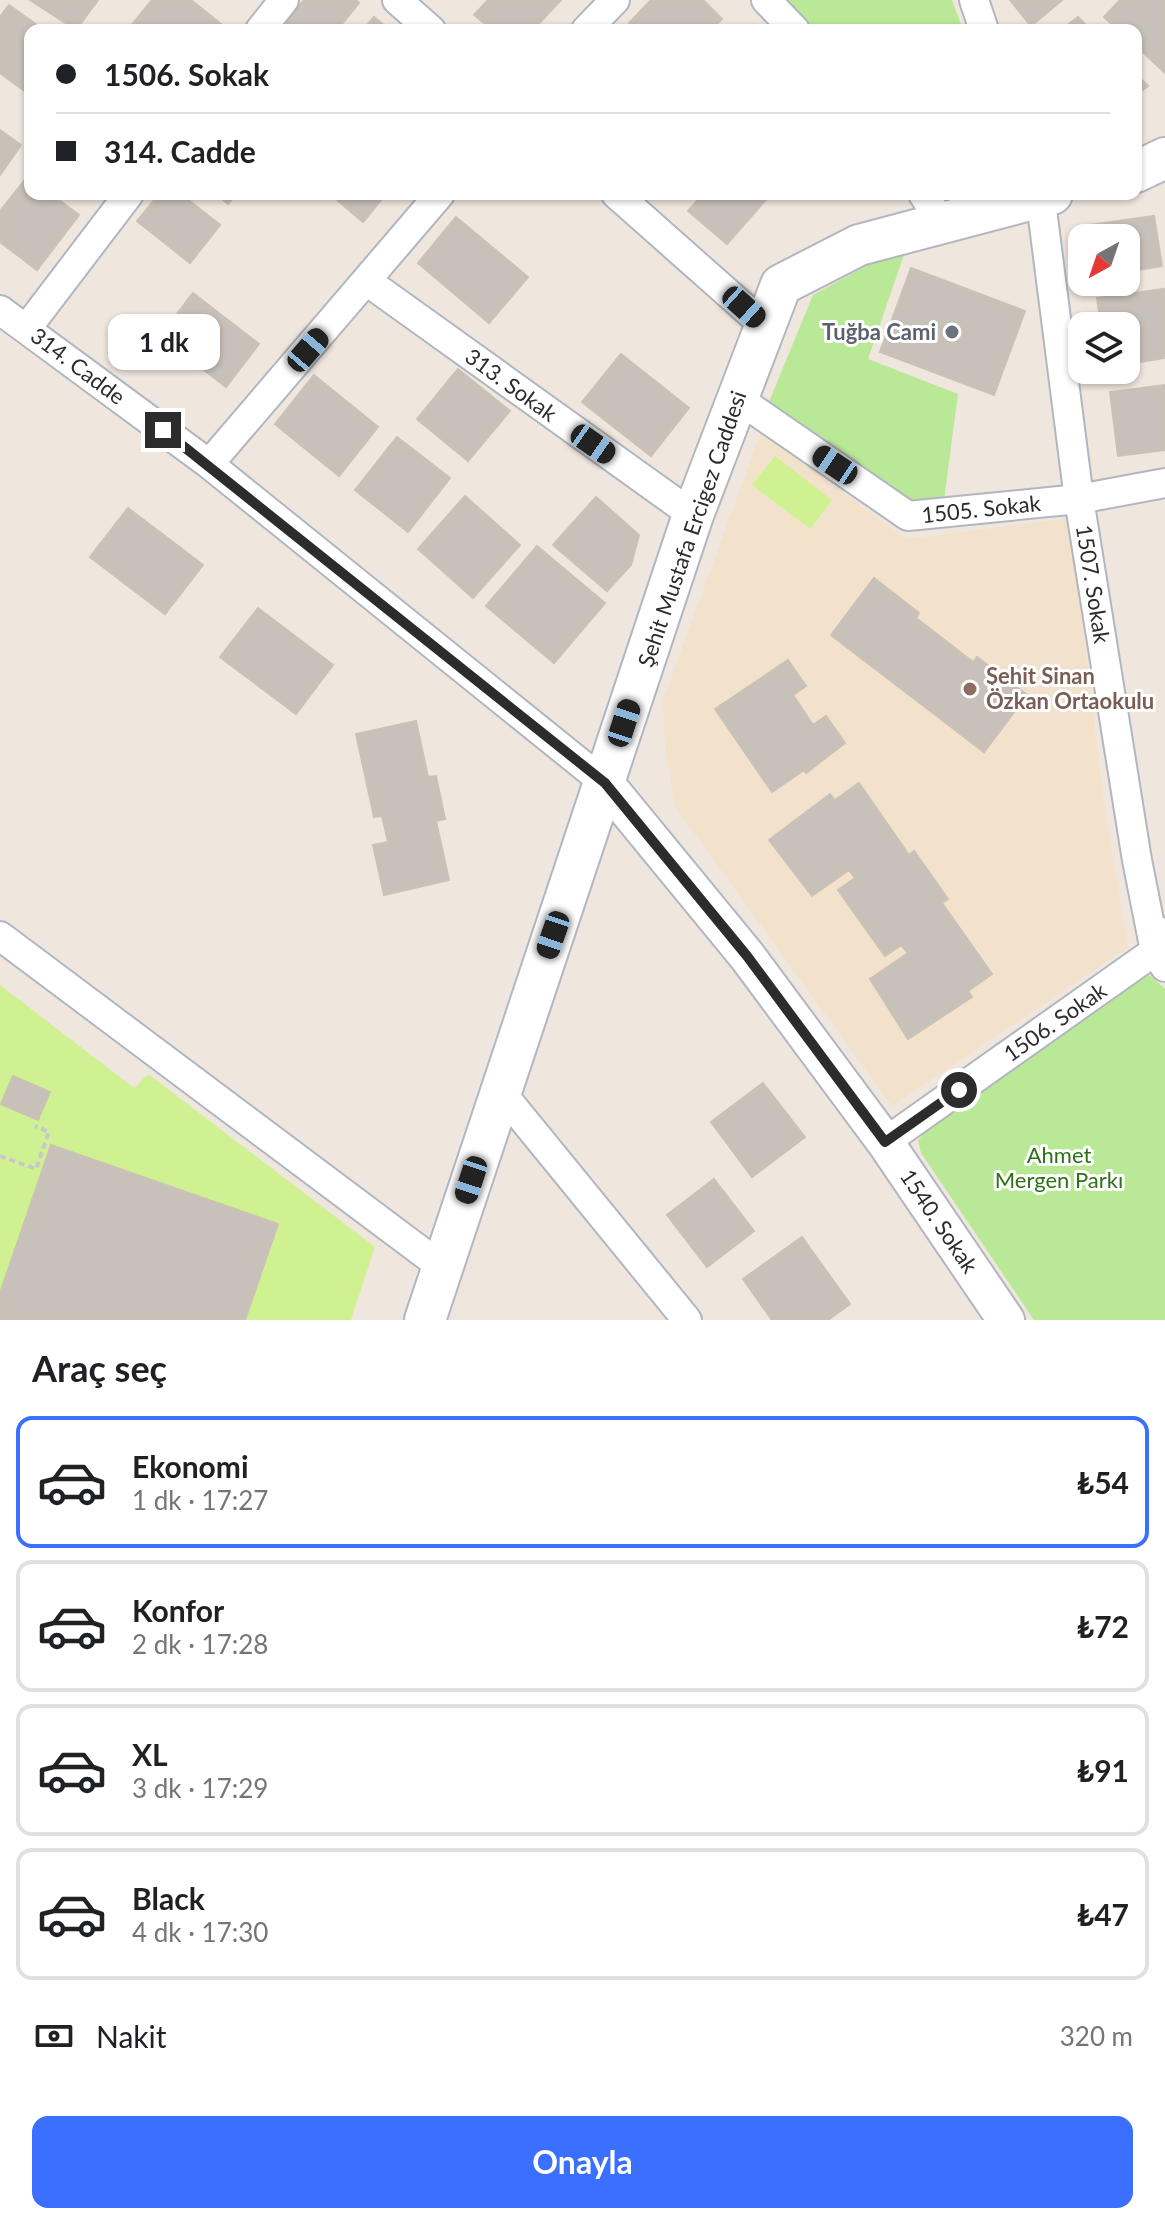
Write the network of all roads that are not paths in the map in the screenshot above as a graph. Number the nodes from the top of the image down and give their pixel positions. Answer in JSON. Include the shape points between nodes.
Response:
{"nodes":[{"id":1,"x":284,"y":0,"type":"edge"},
{"id":2,"x":397,"y":0,"type":"edge"},
{"id":3,"x":615,"y":0,"type":"edge"},
{"id":4,"x":766,"y":0,"type":"edge"},
{"id":5,"x":974,"y":0,"type":"edge"},
{"id":6,"x":265,"y":24,"type":"edge"},
{"id":7,"x":424,"y":24,"type":"edge"},
{"id":8,"x":592,"y":24,"type":"edge"},
{"id":9,"x":789,"y":24,"type":"edge"},
{"id":10,"x":982,"y":24,"type":"edge"},
{"id":11,"x":1165,"y":158,"type":"edge"},
{"id":12,"x":1165,"y":170,"type":"edge"},
{"id":13,"x":1142,"y":171,"type":"edge"},
{"id":14,"x":1142,"y":173,"type":"edge"},
{"id":15,"x":124,"y":200,"type":"edge"},
{"id":16,"x":435,"y":200,"type":"edge"},
{"id":17,"x":623,"y":200,"type":"edge"},
{"id":18,"x":1001,"y":200,"type":"edge"},
{"id":19,"x":1045,"y":200,"type":"edge"},
{"id":20,"x":932,"y":208,"type":"edge"},
{"id":21,"x":368,"y":282,"type":"junction"},
{"id":22,"x":0,"y":310,"type":"edge"},
{"id":23,"x":765,"y":326,"type":"junction"},
{"id":24,"x":27,"y":328,"type":"junction"},
{"id":25,"x":737,"y":398,"type":"junction"},
{"id":26,"x":209,"y":464,"type":"junction"},
{"id":27,"x":1165,"y":483,"type":"edge"},
{"id":28,"x":1079,"y":499,"type":"junction"},
{"id":29,"x":693,"y":515,"type":"junction"},
{"id":30,"x":605,"y":783,"type":"junction"},
{"id":31,"x":1165,"y":916,"type":"edge"},
{"id":32,"x":0,"y":936,"type":"edge"},
{"id":33,"x":1160,"y":959,"type":"edge"},
{"id":34,"x":501,"y":1092,"type":"junction"},
{"id":35,"x":885,"y":1142,"type":"junction"},
{"id":36,"x":442,"y":1267,"type":"junction"},
{"id":37,"x":425,"y":1320,"type":"edge"},
{"id":38,"x":687,"y":1320,"type":"edge"},
{"id":39,"x":1006,"y":1320,"type":"edge"}],
"edges":[{"from":1,"to":6,"type":"street"},
{"from":2,"to":7,"type":"street"},
{"from":3,"to":8,"type":"street"},
{"from":4,"to":9,"type":"street"},
{"from":5,"to":10,"type":"street"},
{"from":11,"to":13,"type":"main road"},
{"from":12,"to":14,"type":"street"},
{"from":15,"to":24,"type":"street"},
{"from":16,"to":21,"type":"street"},
{"from":17,"to":23,"type":"street"},
{"from":18,"to":20,"type":"main road","name":"Şehit Mustafa Ercigez Caddesi"},
{"from":19,"to":28,"type":"street","name":"1507. Sokak"},
{"from":20,"to":23,"type":"main road","name":"Şehit Mustafa Ercigez Caddesi","via":[[781,285]]},
{"from":21,"to":26,"type":"street"},
{"from":21,"to":29,"type":"street","name":"313. Sokak"},
{"from":22,"to":24,"type":"street","name":"314. Cadde"},
{"from":23,"to":25,"type":"main road","name":"Şehit Mustafa Ercigez Caddesi"},
{"from":24,"to":26,"type":"street","name":"314. Cadde"},
{"from":25,"to":28,"type":"street","name":"1505. Sokak","via":[[908,516]]},
{"from":25,"to":29,"type":"main road","name":"Şehit Mustafa Ercigez Caddesi"},
{"from":26,"to":30,"type":"street","name":"314. Cadde"},
{"from":27,"to":28,"type":"street","name":"1505. Sokak"},
{"from":28,"to":33,"type":"street","name":"1507. Sokak","via":[[1137,860]]},
{"from":29,"to":30,"type":"main road","name":"Şehit Mustafa Ercigez Caddesi"},
{"from":30,"to":34,"type":"main road","name":"Şehit Mustafa Ercigez Caddesi"},
{"from":30,"to":35,"type":"street","name":"1540. Sokak","via":[[747,956]]},
{"from":31,"to":33,"type":"street"},
{"from":32,"to":36,"type":"street"},
{"from":33,"to":35,"type":"street","name":"1506. Sokak"},
{"from":34,"to":36,"type":"main road","name":"Şehit Mustafa Ercigez Caddesi"},
{"from":34,"to":38,"type":"street"},
{"from":35,"to":39,"type":"street","name":"1540. Sokak"},
{"from":36,"to":37,"type":"main road","name":"Şehit Mustafa Ercigez Caddesi"}]}
